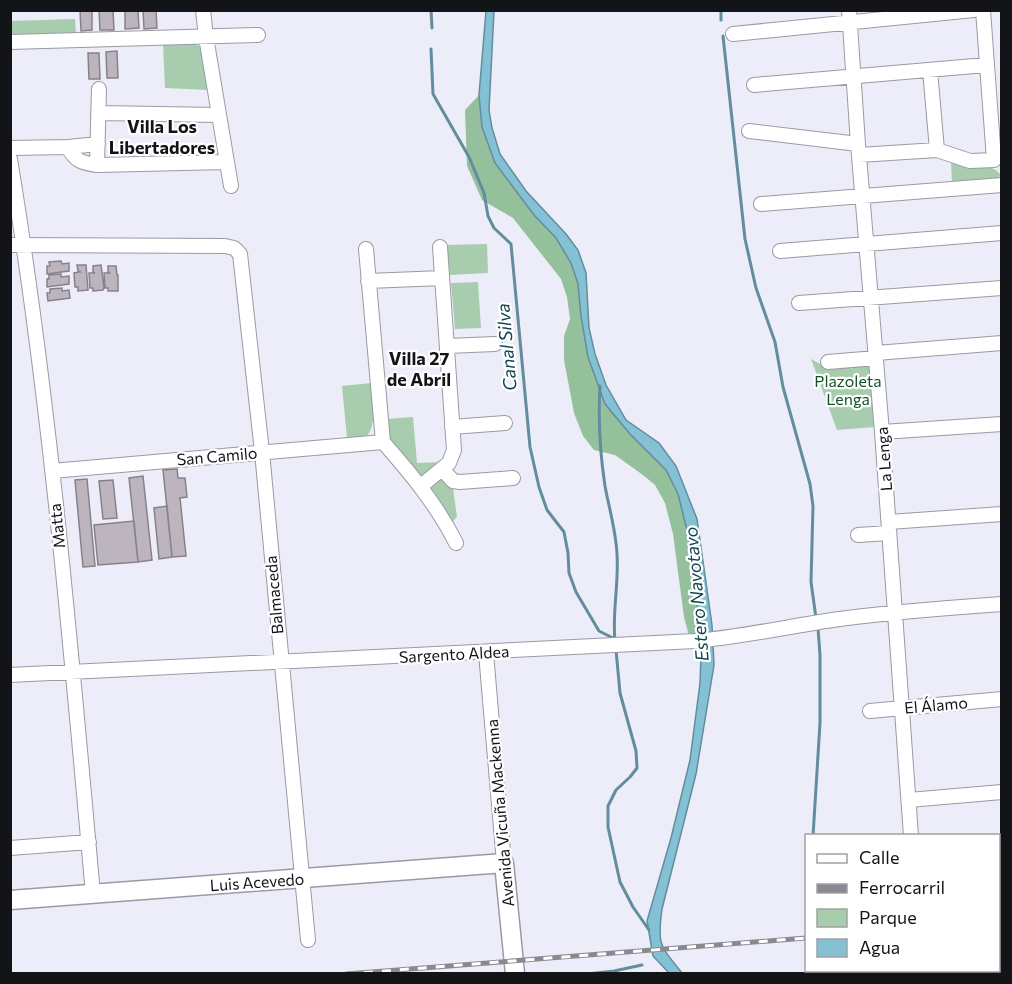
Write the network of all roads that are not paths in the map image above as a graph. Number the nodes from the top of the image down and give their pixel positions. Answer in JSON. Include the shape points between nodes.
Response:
{"nodes":[{"id":1,"x":203,"y":10,"type":"edge"},
{"id":2,"x":974,"y":10,"type":"edge"},
{"id":3,"x":983,"y":10,"type":"edge"},
{"id":4,"x":850,"y":16,"type":"edge"},
{"id":5,"x":733,"y":34,"type":"dead end"},
{"id":6,"x":258,"y":35,"type":"dead end"},
{"id":7,"x":206,"y":37,"type":"junction"},
{"id":8,"x":10,"y":42,"type":"edge"},
{"id":9,"x":986,"y":65,"type":"junction"},
{"id":10,"x":930,"y":70,"type":"junction"},
{"id":11,"x":853,"y":77,"type":"junction"},
{"id":12,"x":754,"y":85,"type":"dead end"},
{"id":13,"x":99,"y":89,"type":"dead end"},
{"id":14,"x":98,"y":113,"type":"junction"},
{"id":15,"x":218,"y":115,"type":"junction"},
{"id":16,"x":749,"y":131,"type":"dead end"},
{"id":17,"x":98,"y":144,"type":"junction"},
{"id":18,"x":68,"y":147,"type":"junction"},
{"id":19,"x":10,"y":148,"type":"edge"},
{"id":20,"x":858,"y":150,"type":"junction"},
{"id":21,"x":937,"y":150,"type":"junction"},
{"id":22,"x":10,"y":159,"type":"edge"},
{"id":23,"x":227,"y":162,"type":"junction"},
{"id":24,"x":998,"y":163,"type":"edge"},
{"id":25,"x":98,"y":165,"type":"junction"},
{"id":26,"x":1002,"y":185,"type":"edge"},
{"id":27,"x":231,"y":186,"type":"dead end"},
{"id":28,"x":862,"y":196,"type":"junction"},
{"id":29,"x":761,"y":204,"type":"dead end"},
{"id":30,"x":1002,"y":233,"type":"edge"},
{"id":31,"x":866,"y":244,"type":"junction"},
{"id":32,"x":17,"y":245,"type":"edge"},
{"id":33,"x":440,"y":247,"type":"dead end"},
{"id":34,"x":366,"y":249,"type":"dead end"},
{"id":35,"x":780,"y":251,"type":"dead end"},
{"id":36,"x":442,"y":278,"type":"junction"},
{"id":37,"x":368,"y":281,"type":"junction"},
{"id":38,"x":1002,"y":288,"type":"edge"},
{"id":39,"x":871,"y":298,"type":"junction"},
{"id":40,"x":799,"y":303,"type":"dead end"},
{"id":41,"x":1002,"y":343,"type":"edge"},
{"id":42,"x":495,"y":344,"type":"dead end"},
{"id":43,"x":447,"y":346,"type":"junction"},
{"id":44,"x":876,"y":356,"type":"junction"},
{"id":45,"x":828,"y":362,"type":"dead end"},
{"id":46,"x":505,"y":423,"type":"dead end"},
{"id":47,"x":1002,"y":424,"type":"edge"},
{"id":48,"x":452,"y":427,"type":"junction"},
{"id":49,"x":882,"y":432,"type":"junction"},
{"id":50,"x":383,"y":442,"type":"junction"},
{"id":51,"x":262,"y":452,"type":"junction"},
{"id":52,"x":443,"y":470,"type":"junction"},
{"id":53,"x":52,"y":471,"type":"junction"},
{"id":54,"x":513,"y":478,"type":"dead end"},
{"id":55,"x":421,"y":486,"type":"junction"},
{"id":56,"x":1002,"y":514,"type":"edge"},
{"id":57,"x":889,"y":527,"type":"junction"},
{"id":58,"x":858,"y":535,"type":"dead end"},
{"id":59,"x":456,"y":543,"type":"dead end"},
{"id":60,"x":1002,"y":604,"type":"edge"},
{"id":61,"x":895,"y":612,"type":"junction"},
{"id":62,"x":486,"y":653,"type":"junction"},
{"id":63,"x":280,"y":662,"type":"junction"},
{"id":64,"x":73,"y":672,"type":"junction"},
{"id":65,"x":10,"y":675,"type":"edge"},
{"id":66,"x":1002,"y":699,"type":"edge"},
{"id":67,"x":901,"y":708,"type":"junction"},
{"id":68,"x":870,"y":711,"type":"dead end"},
{"id":69,"x":1002,"y":792,"type":"edge"},
{"id":70,"x":909,"y":800,"type":"junction"},
{"id":71,"x":911,"y":834,"type":"edge"},
{"id":72,"x":88,"y":842,"type":"junction"},
{"id":73,"x":10,"y":848,"type":"edge"},
{"id":74,"x":504,"y":863,"type":"junction"},
{"id":75,"x":302,"y":878,"type":"junction"},
{"id":76,"x":93,"y":894,"type":"junction"},
{"id":77,"x":10,"y":900,"type":"edge"},
{"id":78,"x":308,"y":940,"type":"dead end"},
{"id":79,"x":515,"y":974,"type":"edge"}],
"edges":[{"from":1,"to":7,"type":"street"},
{"from":2,"to":4,"type":"street"},
{"from":3,"to":9,"type":"street"},
{"from":4,"to":5,"type":"street"},
{"from":4,"to":11,"type":"street","name":"La Lenga"},
{"from":6,"to":7,"type":"street"},
{"from":7,"to":8,"type":"street"},
{"from":7,"to":15,"type":"street"},
{"from":9,"to":10,"type":"street"},
{"from":9,"to":24,"type":"street"},
{"from":10,"to":11,"type":"street"},
{"from":10,"to":21,"type":"street"},
{"from":11,"to":12,"type":"street"},
{"from":11,"to":20,"type":"street","name":"La Lenga"},
{"from":13,"to":14,"type":"street"},
{"from":14,"to":15,"type":"street"},
{"from":14,"to":17,"type":"street"},
{"from":15,"to":23,"type":"street"},
{"from":16,"to":20,"type":"street"},
{"from":17,"to":18,"type":"street"},
{"from":17,"to":25,"type":"street"},
{"from":18,"to":19,"type":"street"},
{"from":18,"to":25,"type":"street","via":[[74,158]]},
{"from":20,"to":21,"type":"street"},
{"from":20,"to":28,"type":"street","name":"La Lenga"},
{"from":21,"to":24,"type":"street","via":[[970,161]]},
{"from":22,"to":32,"type":"street","name":"Matta"},
{"from":23,"to":25,"type":"street"},
{"from":23,"to":27,"type":"street"},
{"from":26,"to":28,"type":"street"},
{"from":28,"to":29,"type":"street"},
{"from":28,"to":31,"type":"street","name":"La Lenga"},
{"from":30,"to":31,"type":"street"},
{"from":31,"to":35,"type":"street"},
{"from":31,"to":39,"type":"street","name":"La Lenga"},
{"from":32,"to":51,"type":"street","name":"Balmaceda","via":[[225,246],[238,250],[243,266]]},
{"from":32,"to":53,"type":"street","name":"Matta"},
{"from":33,"to":36,"type":"street"},
{"from":34,"to":37,"type":"street"},
{"from":36,"to":37,"type":"street"},
{"from":36,"to":43,"type":"street"},
{"from":37,"to":50,"type":"street"},
{"from":38,"to":39,"type":"street"},
{"from":39,"to":40,"type":"street"},
{"from":39,"to":44,"type":"street","name":"La Lenga"},
{"from":41,"to":44,"type":"street"},
{"from":42,"to":43,"type":"street"},
{"from":43,"to":48,"type":"street"},
{"from":44,"to":45,"type":"street"},
{"from":44,"to":49,"type":"street","name":"La Lenga"},
{"from":46,"to":48,"type":"street"},
{"from":47,"to":49,"type":"street"},
{"from":48,"to":52,"type":"street","via":[[454,450]]},
{"from":49,"to":57,"type":"street","name":"La Lenga"},
{"from":50,"to":51,"type":"street","name":"San Camilo"},
{"from":50,"to":55,"type":"street"},
{"from":51,"to":53,"type":"street","name":"San Camilo"},
{"from":51,"to":63,"type":"street","name":"Balmaceda"},
{"from":52,"to":54,"type":"street","via":[[453,481],[460,482]]},
{"from":52,"to":55,"type":"street"},
{"from":53,"to":64,"type":"street","name":"Matta"},
{"from":55,"to":59,"type":"street"},
{"from":56,"to":57,"type":"street"},
{"from":57,"to":58,"type":"street"},
{"from":57,"to":61,"type":"street","name":"La Lenga"},
{"from":60,"to":61,"type":"street","name":"Sargento Aldea"},
{"from":61,"to":62,"type":"street","name":"Sargento Aldea","via":[[720,639]]},
{"from":61,"to":67,"type":"street","name":"La Lenga"},
{"from":62,"to":63,"type":"street","name":"Sargento Aldea"},
{"from":62,"to":74,"type":"street","name":"Avenida Vicuña Mackenna"},
{"from":63,"to":64,"type":"street","name":"Sargento Aldea"},
{"from":63,"to":75,"type":"street","name":"Balmaceda"},
{"from":64,"to":65,"type":"street","name":"Sargento Aldea"},
{"from":64,"to":72,"type":"street","name":"Matta"},
{"from":66,"to":67,"type":"street","name":"El Álamo"},
{"from":67,"to":68,"type":"street","name":"El Álamo"},
{"from":67,"to":70,"type":"street","name":"La Lenga"},
{"from":69,"to":70,"type":"street"},
{"from":70,"to":71,"type":"street","name":"La Lenga"},
{"from":72,"to":73,"type":"street"},
{"from":72,"to":76,"type":"street","name":"Matta"},
{"from":74,"to":75,"type":"main road","name":"Luis Acevedo"},
{"from":74,"to":79,"type":"main road","name":"Avenida Vicuña Mackenna"},
{"from":75,"to":76,"type":"main road","name":"Luis Acevedo"},
{"from":75,"to":78,"type":"street","name":"Balmaceda"},
{"from":76,"to":77,"type":"main road","name":"Luis Acevedo"}]}
